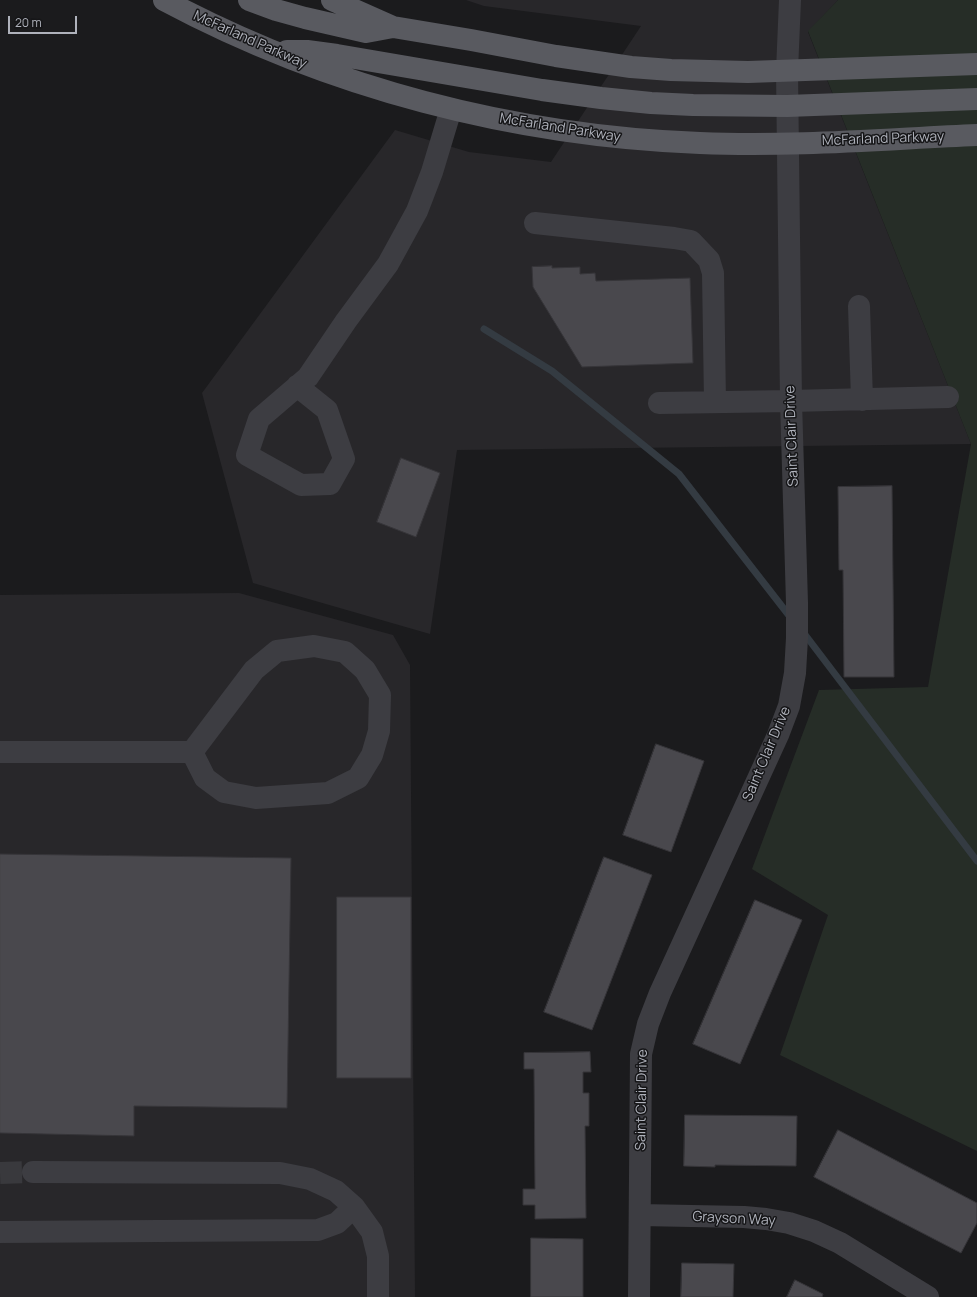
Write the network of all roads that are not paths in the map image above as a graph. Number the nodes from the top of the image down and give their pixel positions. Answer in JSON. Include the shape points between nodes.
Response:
{"nodes":[{"id":1,"x":164,"y":0,"type":"edge"},
{"id":2,"x":249,"y":0,"type":"edge"},
{"id":3,"x":332,"y":0,"type":"edge"},
{"id":4,"x":790,"y":0,"type":"edge"},
{"id":5,"x":393,"y":27,"type":"junction"},
{"id":6,"x":270,"y":50,"type":"junction"},
{"id":7,"x":977,"y":64,"type":"edge"},
{"id":8,"x":787,"y":71,"type":"junction"},
{"id":9,"x":977,"y":99,"type":"edge"},
{"id":10,"x":787,"y":106,"type":"junction"},
{"id":11,"x":451,"y":109,"type":"junction"},
{"id":12,"x":977,"y":135,"type":"edge"},
{"id":13,"x":788,"y":144,"type":"junction"},
{"id":14,"x":535,"y":223,"type":"dead end"},
{"id":15,"x":859,"y":306,"type":"dead end"},
{"id":16,"x":297,"y":386,"type":"junction"},
{"id":17,"x":948,"y":397,"type":"dead end"},
{"id":18,"x":862,"y":400,"type":"junction"},
{"id":19,"x":715,"y":402,"type":"junction"},
{"id":20,"x":790,"y":402,"type":"junction"},
{"id":21,"x":659,"y":403,"type":"dead end"},
{"id":22,"x":0,"y":752,"type":"edge"},
{"id":23,"x":192,"y":752,"type":"junction"},
{"id":24,"x":33,"y":1172,"type":"tunnel mouth"},
{"id":25,"x":354,"y":1207,"type":"junction"},
{"id":26,"x":640,"y":1215,"type":"junction"},
{"id":27,"x":0,"y":1232,"type":"edge"},
{"id":28,"x":378,"y":1297,"type":"edge"},
{"id":29,"x":639,"y":1297,"type":"edge"},
{"id":30,"x":928,"y":1297,"type":"edge"}],
"edges":[{"from":1,"to":6,"type":"main road","name":"McFarland Parkway"},
{"from":2,"to":5,"type":"main road","via":[[305,18],[366,32]]},
{"from":3,"to":5,"type":"main road"},
{"from":4,"to":8,"type":"street","name":"Saint Clair Drive"},
{"from":5,"to":8,"type":"main road","via":[[631,67],[709,72]]},
{"from":6,"to":10,"type":"main road","via":[[337,55],[601,98],[693,106]]},
{"from":6,"to":11,"type":"main road","name":"McFarland Parkway","via":[[352,81]]},
{"from":7,"to":8,"type":"main road"},
{"from":8,"to":10,"type":"street","name":"Saint Clair Drive"},
{"from":9,"to":10,"type":"main road"},
{"from":10,"to":13,"type":"street","name":"Saint Clair Drive"},
{"from":11,"to":13,"type":"main road","name":"McFarland Parkway","via":[[562,131],[613,137],[700,144]]},
{"from":11,"to":16,"type":"street","via":[[417,211],[388,264],[308,377]]},
{"from":12,"to":13,"type":"main road","name":"McFarland Parkway"},
{"from":13,"to":20,"type":"street","name":"Saint Clair Drive"},
{"from":14,"to":19,"type":"street","via":[[691,241],[709,260],[713,273]]},
{"from":15,"to":18,"type":"street"},
{"from":16,"to":16,"type":"street","via":[[259,419],[247,455],[301,485],[330,484],[344,459],[327,410]]},
{"from":17,"to":18,"type":"street"},
{"from":18,"to":20,"type":"street"},
{"from":19,"to":20,"type":"street"},
{"from":19,"to":21,"type":"street"},
{"from":20,"to":26,"type":"street","name":"Saint Clair Drive","via":[[797,610],[795,673],[789,706],[648,1024],[641,1054]]},
{"from":22,"to":23,"type":"street"},
{"from":23,"to":23,"type":"street","via":[[205,778],[224,792],[256,798],[328,793],[358,778],[372,755],[380,730],[380,695],[365,670],[345,652],[314,646],[277,651],[254,670]]},
{"from":24,"to":25,"type":"street","via":[[280,1173],[310,1179],[336,1191]]},
{"from":25,"to":27,"type":"street","via":[[337,1223],[318,1230]]},
{"from":25,"to":28,"type":"street","via":[[372,1232],[378,1256]]},
{"from":26,"to":29,"type":"street","name":"Saint Clair Drive"},
{"from":26,"to":30,"type":"street","name":"Grayson Way","via":[[744,1217],[789,1223],[814,1230]]}]}
